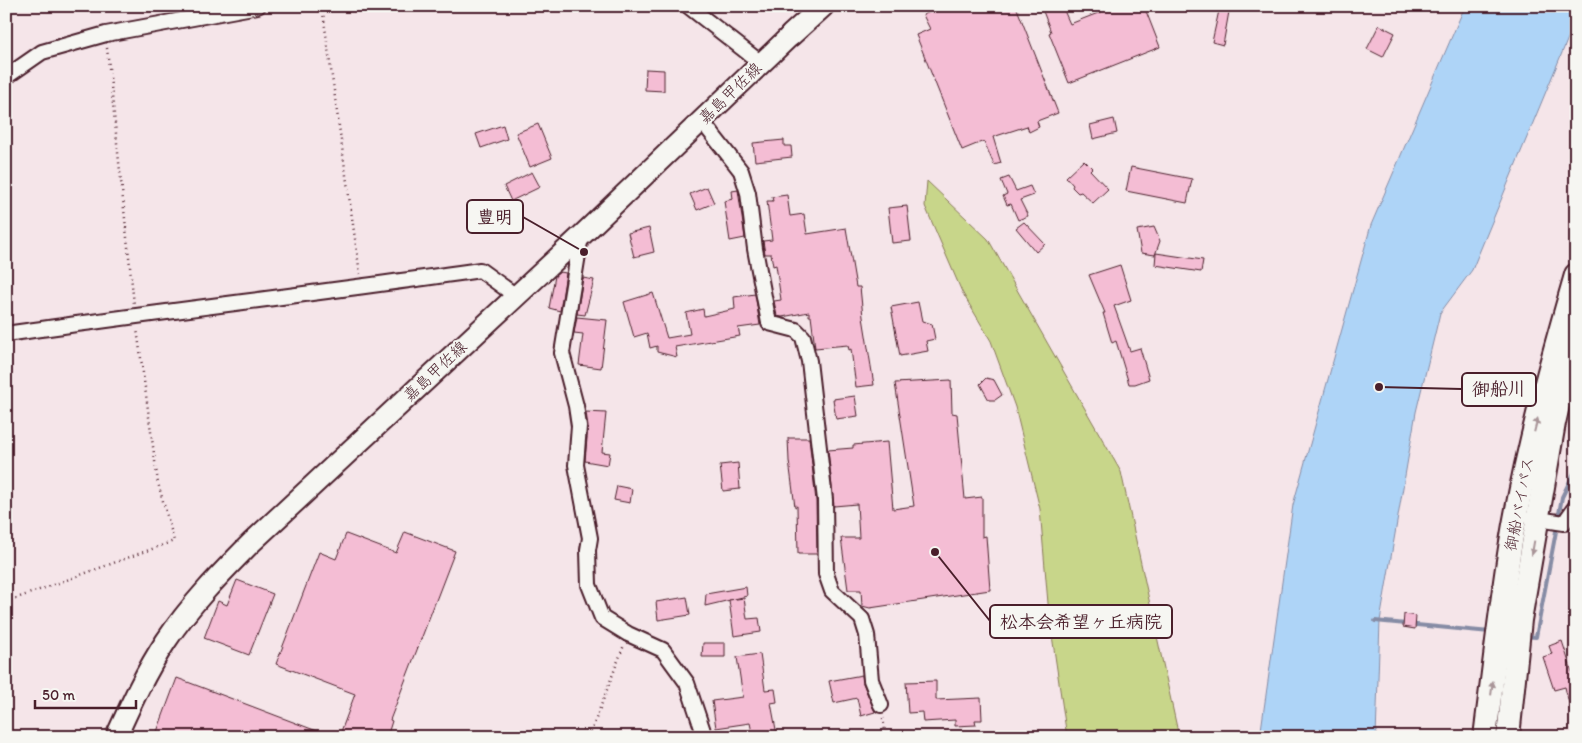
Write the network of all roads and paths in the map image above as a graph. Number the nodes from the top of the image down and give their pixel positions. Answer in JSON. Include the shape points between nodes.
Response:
{"nodes":[{"id":1,"x":258,"y":6,"type":"edge"},
{"id":2,"x":322,"y":6,"type":"edge"},
{"id":3,"x":688,"y":6,"type":"edge"},
{"id":4,"x":823,"y":6,"type":"edge"},
{"id":5,"x":106,"y":34,"type":"junction"},
{"id":6,"x":791,"y":35,"type":"joint"},
{"id":7,"x":761,"y":63,"type":"junction"},
{"id":8,"x":6,"y":77,"type":"edge"},
{"id":9,"x":701,"y":120,"type":"junction"},
{"id":10,"x":581,"y":236,"type":"junction"},
{"id":11,"x":1576,"y":276,"type":"edge"},
{"id":12,"x":362,"y":287,"type":"junction"},
{"id":13,"x":516,"y":296,"type":"junction"},
{"id":14,"x":135,"y":315,"type":"junction"},
{"id":15,"x":1576,"y":329,"type":"edge"},
{"id":16,"x":6,"y":334,"type":"edge"},
{"id":17,"x":1576,"y":506,"type":"edge"},
{"id":18,"x":1527,"y":517,"type":"junction"},
{"id":19,"x":6,"y":602,"type":"edge"},
{"id":20,"x":628,"y":634,"type":"junction"},
{"id":21,"x":881,"y":705,"type":"joint"},
{"id":22,"x":116,"y":737,"type":"edge"},
{"id":23,"x":588,"y":737,"type":"edge"},
{"id":24,"x":705,"y":737,"type":"edge"},
{"id":25,"x":886,"y":737,"type":"edge"},
{"id":26,"x":1485,"y":737,"type":"edge"},
{"id":27,"x":1508,"y":737,"type":"edge"}],
"edges":[{"from":1,"to":5,"type":"street"},
{"from":2,"to":12,"type":"path"},
{"from":3,"to":7,"type":"street"},
{"from":4,"to":6,"type":"main road"},
{"from":5,"to":8,"type":"street","via":[[42,52]]},
{"from":5,"to":14,"type":"path"},
{"from":6,"to":7,"type":"main road","name":"嘉島甲佐線"},
{"from":7,"to":9,"type":"main road","name":"嘉島甲佐線"},
{"from":9,"to":10,"type":"main road","name":"嘉島甲佐線"},
{"from":9,"to":21,"type":"street","via":[[741,171],[769,323],[796,330],[803,338],[809,362],[825,500],[826,574],[832,591],[862,619],[867,635],[871,680]]},
{"from":10,"to":13,"type":"main road","name":"嘉島甲佐線"},
{"from":10,"to":20,"type":"street","via":[[562,353],[579,426],[576,465],[590,538],[589,585],[602,618]]},
{"from":18,"to":11,"type":"highway","name":"御船バイパス","one_way":true,"via":[[1529,449]]},
{"from":12,"to":13,"type":"street","via":[[480,270]]},
{"from":12,"to":14,"type":"street"},
{"from":13,"to":22,"type":"main road","name":"嘉島甲佐線","via":[[212,583],[166,641]]},
{"from":14,"to":16,"type":"street"},
{"from":14,"to":19,"type":"path","via":[[158,483],[174,541]]},
{"from":15,"to":18,"type":"highway","name":"御船バイパス"},
{"from":17,"to":18,"type":"street","via":[[1564,523]]},
{"from":26,"to":18,"type":"highway","name":"御船バイパス","one_way":true,"via":[[1510,548]]},
{"from":18,"to":27,"type":"highway","name":"御船バイパス","one_way":true},
{"from":20,"to":23,"type":"path"},
{"from":20,"to":24,"type":"street","via":[[663,650],[687,682]]},
{"from":21,"to":25,"type":"path"}]}
